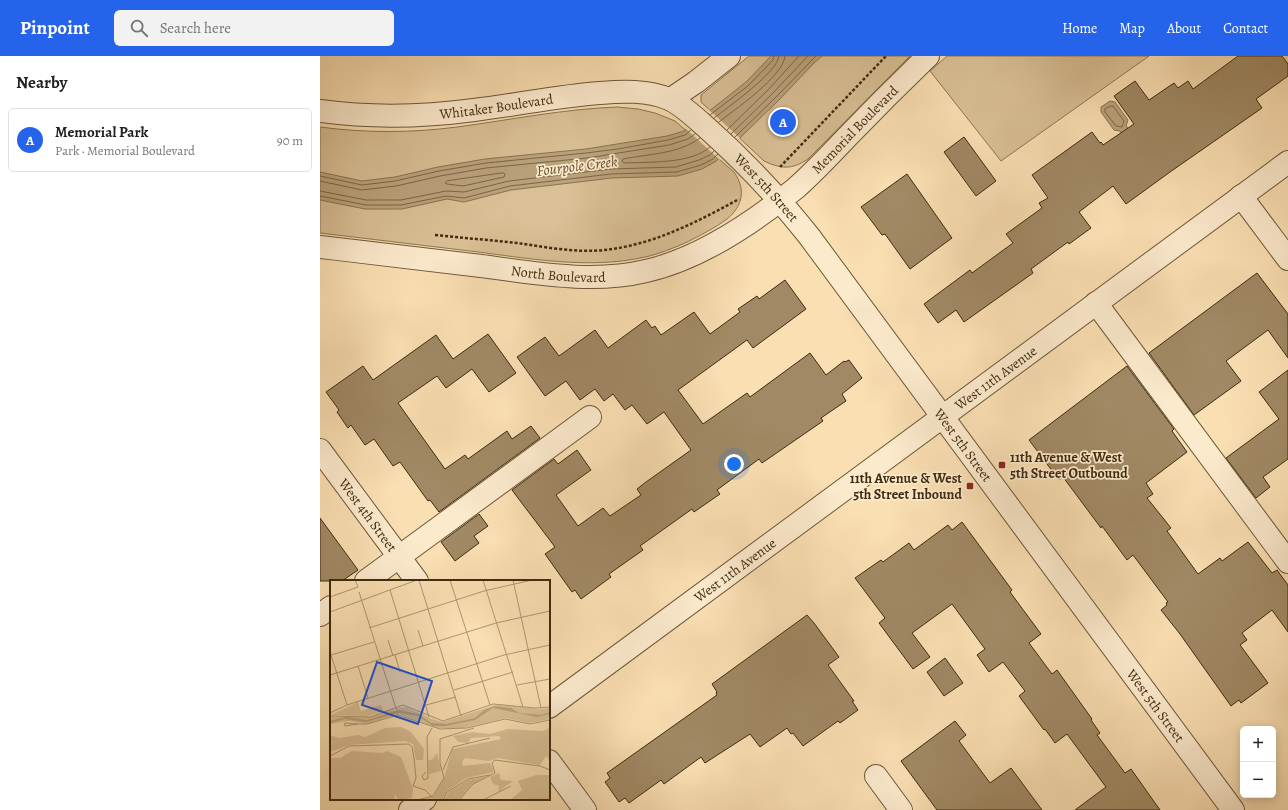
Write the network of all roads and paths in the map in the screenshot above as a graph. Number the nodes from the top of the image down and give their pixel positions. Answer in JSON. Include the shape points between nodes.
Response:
{"nodes":[{"id":1,"x":729,"y":56,"type":"edge"},
{"id":2,"x":886,"y":56,"type":"edge"},
{"id":3,"x":928,"y":56,"type":"edge"},
{"id":4,"x":671,"y":99,"type":"junction"},
{"id":5,"x":320,"y":111,"type":"edge"},
{"id":6,"x":1288,"y":162,"type":"edge"},
{"id":7,"x":780,"y":167,"type":"dead end"},
{"id":8,"x":1241,"y":196,"type":"junction"},
{"id":9,"x":741,"y":198,"type":"dead end"},
{"id":10,"x":785,"y":207,"type":"junction"},
{"id":11,"x":428,"y":234,"type":"dead end"},
{"id":12,"x":320,"y":247,"type":"edge"},
{"id":13,"x":1288,"y":259,"type":"edge"},
{"id":14,"x":1096,"y":303,"type":"junction"},
{"id":15,"x":942,"y":416,"type":"junction"},
{"id":16,"x":590,"y":417,"type":"dead end"},
{"id":17,"x":320,"y":450,"type":"edge"},
{"id":18,"x":398,"y":557,"type":"junction"},
{"id":19,"x":1288,"y":562,"type":"edge"},
{"id":20,"x":367,"y":580,"type":"edge"},
{"id":21,"x":415,"y":580,"type":"edge"},
{"id":22,"x":330,"y":608,"type":"edge"},
{"id":23,"x":320,"y":615,"type":"edge"},
{"id":24,"x":550,"y":706,"type":"edge"},
{"id":25,"x":550,"y":762,"type":"edge"},
{"id":26,"x":876,"y":776,"type":"dead end"},
{"id":27,"x":424,"y":800,"type":"edge"},
{"id":28,"x":410,"y":810,"type":"edge"},
{"id":29,"x":585,"y":810,"type":"edge"},
{"id":30,"x":901,"y":810,"type":"edge"},
{"id":31,"x":1233,"y":810,"type":"edge"}],
"edges":[{"from":1,"to":4,"type":"street"},
{"from":2,"to":7,"type":"path"},
{"from":3,"to":10,"type":"street","name":"Memorial Boulevard","via":[[810,175]]},
{"from":4,"to":5,"type":"street","name":"Whitaker Boulevard","via":[[644,93],[585,94],[429,116],[397,117]]},
{"from":4,"to":10,"type":"street","name":"West 5th Street","via":[[730,149]]},
{"from":6,"to":8,"type":"street","name":"West 11th Avenue"},
{"from":8,"to":13,"type":"street"},
{"from":8,"to":14,"type":"street","name":"West 11th Avenue"},
{"from":9,"to":11,"type":"path","via":[[673,232],[647,241],[604,250],[554,248]]},
{"from":10,"to":12,"type":"street","name":"North Boulevard","via":[[676,262],[618,276],[587,278],[548,275]]},
{"from":10,"to":15,"type":"street","name":"West 5th Street"},
{"from":14,"to":15,"type":"street","name":"West 11th Avenue"},
{"from":14,"to":19,"type":"street"},
{"from":15,"to":24,"type":"street","name":"West 11th Avenue"},
{"from":15,"to":31,"type":"street","name":"West 5th Street"},
{"from":16,"to":18,"type":"street"},
{"from":17,"to":18,"type":"street","name":"West 4th Street"},
{"from":18,"to":20,"type":"street"},
{"from":18,"to":21,"type":"street","name":"West 4th Street"},
{"from":22,"to":23,"type":"street"},
{"from":25,"to":29,"type":"street"},
{"from":26,"to":30,"type":"street"},
{"from":27,"to":28,"type":"street"}]}
